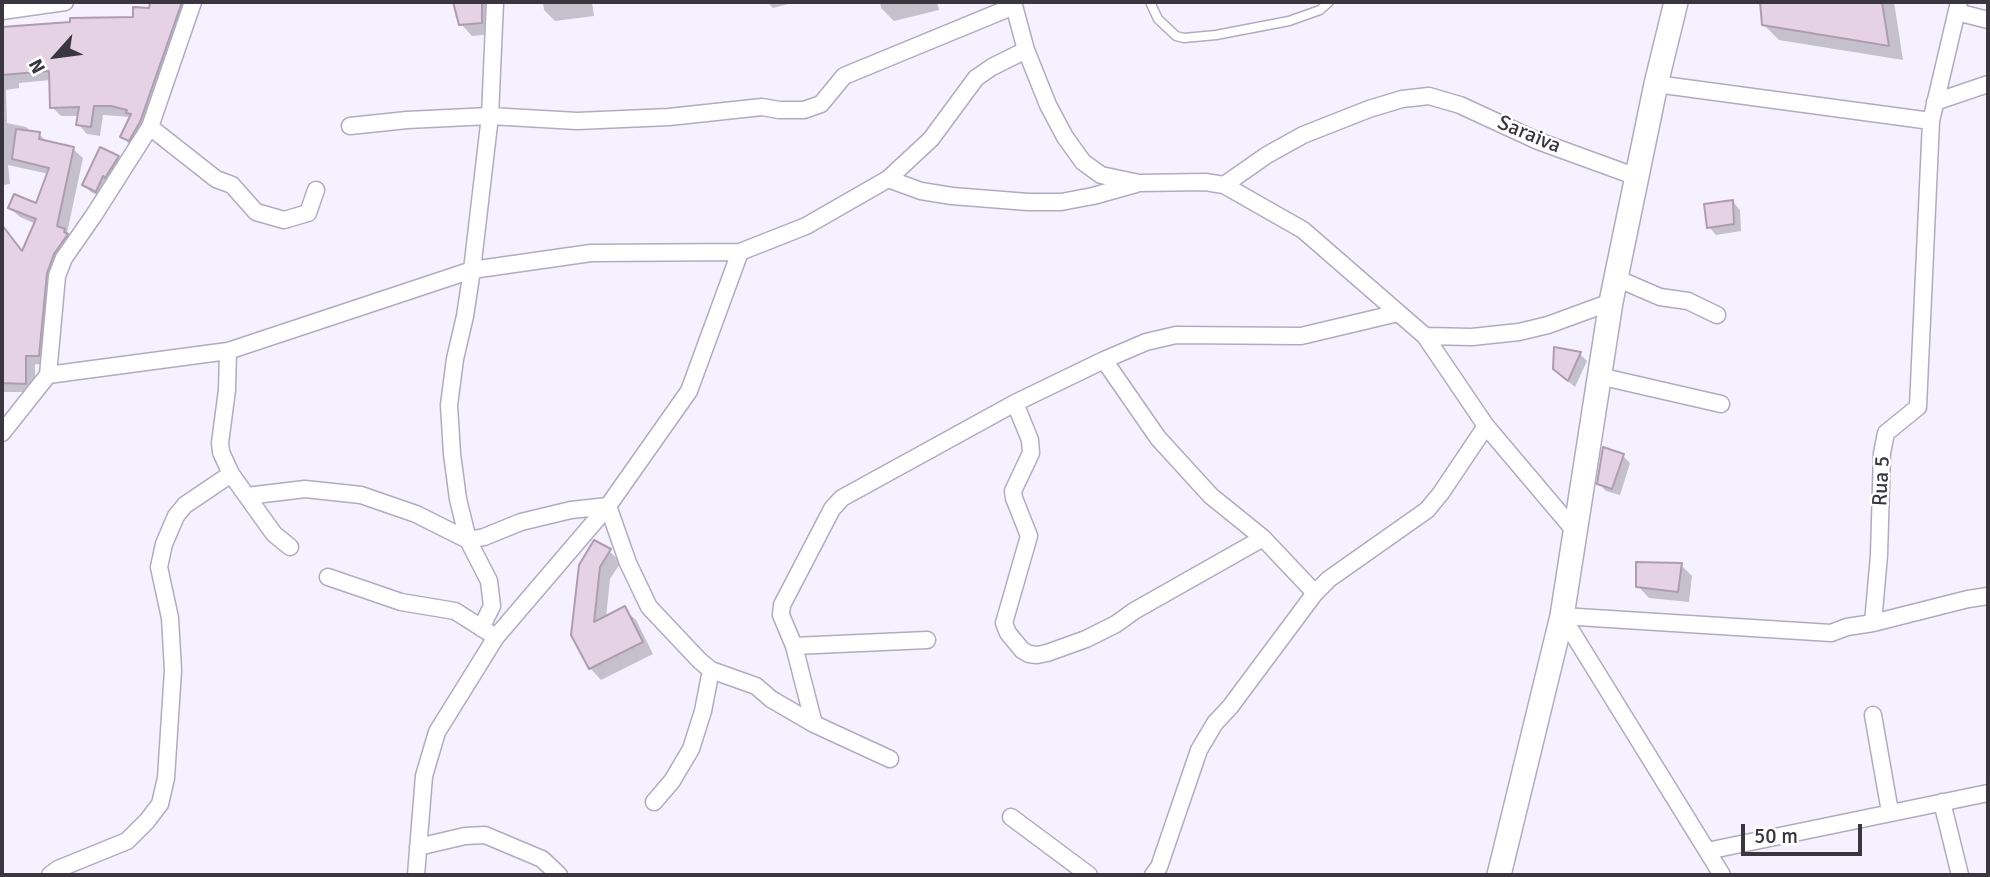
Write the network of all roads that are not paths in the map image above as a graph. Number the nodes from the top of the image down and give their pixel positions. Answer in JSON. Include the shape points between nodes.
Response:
{"nodes":[{"id":1,"x":193,"y":2,"type":"edge"},
{"id":2,"x":495,"y":2,"type":"edge"},
{"id":3,"x":1150,"y":2,"type":"edge"},
{"id":4,"x":1329,"y":2,"type":"edge"},
{"id":5,"x":1676,"y":2,"type":"edge"},
{"id":6,"x":1013,"y":4,"type":"edge"},
{"id":7,"x":53,"y":6,"type":"edge"},
{"id":8,"x":1958,"y":7,"type":"edge"},
{"id":9,"x":2,"y":11,"type":"edge"},
{"id":10,"x":1988,"y":20,"type":"edge"},
{"id":11,"x":1026,"y":50,"type":"junction"},
{"id":12,"x":1656,"y":84,"type":"junction"},
{"id":13,"x":1988,"y":84,"type":"edge"},
{"id":14,"x":1936,"y":102,"type":"junction"},
{"id":15,"x":490,"y":116,"type":"junction"},
{"id":16,"x":1931,"y":121,"type":"junction"},
{"id":17,"x":350,"y":126,"type":"dead end"},
{"id":18,"x":150,"y":127,"type":"junction"},
{"id":19,"x":1637,"y":177,"type":"junction"},
{"id":20,"x":888,"y":178,"type":"junction"},
{"id":21,"x":1139,"y":183,"type":"junction"},
{"id":22,"x":1224,"y":185,"type":"junction"},
{"id":23,"x":316,"y":190,"type":"dead end"},
{"id":24,"x":740,"y":252,"type":"junction"},
{"id":25,"x":472,"y":270,"type":"junction"},
{"id":26,"x":1616,"y":278,"type":"junction"},
{"id":27,"x":1611,"y":302,"type":"junction"},
{"id":28,"x":1398,"y":313,"type":"junction"},
{"id":29,"x":1717,"y":315,"type":"dead end"},
{"id":30,"x":1424,"y":336,"type":"junction"},
{"id":31,"x":228,"y":351,"type":"junction"},
{"id":32,"x":1104,"y":360,"type":"junction"},
{"id":33,"x":48,"y":374,"type":"junction"},
{"id":34,"x":1599,"y":376,"type":"junction"},
{"id":35,"x":1015,"y":403,"type":"junction"},
{"id":36,"x":1721,"y":404,"type":"dead end"},
{"id":37,"x":1486,"y":426,"type":"junction"},
{"id":38,"x":2,"y":433,"type":"edge"},
{"id":39,"x":231,"y":474,"type":"junction"},
{"id":40,"x":247,"y":496,"type":"junction"},
{"id":41,"x":608,"y":506,"type":"junction"},
{"id":42,"x":1574,"y":530,"type":"junction"},
{"id":43,"x":1263,"y":538,"type":"junction"},
{"id":44,"x":468,"y":540,"type":"junction"},
{"id":45,"x":290,"y":547,"type":"dead end"},
{"id":46,"x":328,"y":577,"type":"dead end"},
{"id":47,"x":1315,"y":593,"type":"junction"},
{"id":48,"x":1988,"y":596,"type":"edge"},
{"id":49,"x":1562,"y":616,"type":"junction"},
{"id":50,"x":1873,"y":623,"type":"junction"},
{"id":51,"x":481,"y":628,"type":"junction"},
{"id":52,"x":496,"y":638,"type":"junction"},
{"id":53,"x":927,"y":640,"type":"dead end"},
{"id":54,"x":794,"y":646,"type":"junction"},
{"id":55,"x":711,"y":670,"type":"junction"},
{"id":56,"x":1873,"y":715,"type":"dead end"},
{"id":57,"x":814,"y":724,"type":"junction"},
{"id":58,"x":890,"y":759,"type":"dead end"},
{"id":59,"x":1988,"y":793,"type":"edge"},
{"id":60,"x":654,"y":802,"type":"dead end"},
{"id":61,"x":1942,"y":802,"type":"junction"},
{"id":62,"x":1891,"y":813,"type":"junction"},
{"id":63,"x":1011,"y":817,"type":"dead end"},
{"id":64,"x":418,"y":846,"type":"junction"},
{"id":65,"x":1707,"y":850,"type":"junction"},
{"id":66,"x":50,"y":875,"type":"edge"},
{"id":67,"x":416,"y":875,"type":"edge"},
{"id":68,"x":559,"y":875,"type":"edge"},
{"id":69,"x":1089,"y":875,"type":"edge"},
{"id":70,"x":1153,"y":875,"type":"edge"},
{"id":71,"x":1499,"y":875,"type":"edge"},
{"id":72,"x":1721,"y":875,"type":"edge"},
{"id":73,"x":1960,"y":875,"type":"edge"}],
"edges":[{"from":1,"to":18,"type":"street"},
{"from":2,"to":15,"type":"street"},
{"from":3,"to":4,"type":"lane","via":[[1158,19],[1184,38],[1289,21]]},
{"from":5,"to":12,"type":"main road"},
{"from":6,"to":11,"type":"street"},
{"from":6,"to":15,"type":"street","via":[[844,76],[821,104],[804,110],[762,107],[577,121]]},
{"from":7,"to":9,"type":"street"},
{"from":8,"to":10,"type":"street"},
{"from":8,"to":14,"type":"street","name":"Rua 5"},
{"from":11,"to":20,"type":"street","via":[[976,79],[931,139]]},
{"from":11,"to":21,"type":"street","via":[[1048,105],[1083,162],[1101,175]]},
{"from":12,"to":16,"type":"street"},
{"from":12,"to":19,"type":"main road"},
{"from":13,"to":14,"type":"street"},
{"from":14,"to":16,"type":"street","name":"Rua 5"},
{"from":15,"to":17,"type":"street"},
{"from":15,"to":25,"type":"street"},
{"from":16,"to":50,"type":"street","name":"Rua 5","via":[[1918,407],[1886,433]]},
{"from":18,"to":23,"type":"street","via":[[216,179],[232,185],[256,212],[284,220],[309,213]]},
{"from":18,"to":33,"type":"street","via":[[64,258],[57,276]]},
{"from":19,"to":22,"type":"street","via":[[1429,96],[1369,109],[1303,135]]},
{"from":19,"to":26,"type":"main road"},
{"from":20,"to":21,"type":"street","via":[[921,191],[1028,202],[1061,202]]},
{"from":20,"to":24,"type":"street","via":[[806,226]]},
{"from":21,"to":22,"type":"street","via":[[1205,181]]},
{"from":22,"to":28,"type":"street","via":[[1303,230]]},
{"from":24,"to":25,"type":"street","via":[[591,253]]},
{"from":24,"to":41,"type":"street","via":[[689,391]]},
{"from":25,"to":31,"type":"street"},
{"from":25,"to":44,"type":"street","via":[[449,405],[458,499]]},
{"from":26,"to":27,"type":"main road"},
{"from":26,"to":29,"type":"street"},
{"from":27,"to":30,"type":"street","via":[[1519,332]]},
{"from":27,"to":34,"type":"main road"},
{"from":28,"to":30,"type":"street"},
{"from":28,"to":32,"type":"street","via":[[1301,336],[1176,335]]},
{"from":30,"to":37,"type":"street"},
{"from":31,"to":33,"type":"street"},
{"from":31,"to":39,"type":"street","via":[[220,443]]},
{"from":32,"to":35,"type":"street"},
{"from":32,"to":43,"type":"street","via":[[1157,438],[1211,496]]},
{"from":33,"to":38,"type":"street"},
{"from":34,"to":36,"type":"street"},
{"from":34,"to":42,"type":"main road"},
{"from":35,"to":43,"type":"street","via":[[1031,453],[1013,491],[1029,536],[1004,624],[1029,654],[1047,653],[1086,639]]},
{"from":35,"to":54,"type":"street","via":[[842,498],[782,606],[781,615]]},
{"from":37,"to":42,"type":"street"},
{"from":37,"to":47,"type":"street","via":[[1427,510]]},
{"from":39,"to":40,"type":"street"},
{"from":39,"to":66,"type":"street","via":[[176,516],[159,567],[170,618],[173,670],[160,804],[127,841]]},
{"from":40,"to":44,"type":"street","via":[[305,489],[361,495],[416,514]]},
{"from":40,"to":45,"type":"street","via":[[274,534]]},
{"from":41,"to":44,"type":"street","via":[[521,522]]},
{"from":41,"to":52,"type":"street"},
{"from":41,"to":55,"type":"street","via":[[649,607]]},
{"from":42,"to":49,"type":"main road"},
{"from":43,"to":47,"type":"street"},
{"from":44,"to":51,"type":"street","via":[[489,581],[492,606]]},
{"from":46,"to":51,"type":"street","via":[[401,602],[455,611]]},
{"from":47,"to":70,"type":"street","via":[[1199,750]]},
{"from":48,"to":50,"type":"street"},
{"from":49,"to":50,"type":"street","via":[[1831,633]]},
{"from":49,"to":65,"type":"street"},
{"from":49,"to":71,"type":"main road"},
{"from":51,"to":52,"type":"street"},
{"from":52,"to":64,"type":"street","via":[[437,732],[424,776]]},
{"from":53,"to":54,"type":"street"},
{"from":54,"to":57,"type":"street"},
{"from":55,"to":57,"type":"street","via":[[756,686]]},
{"from":55,"to":60,"type":"street","via":[[704,712],[691,749]]},
{"from":56,"to":62,"type":"street"},
{"from":57,"to":58,"type":"street"},
{"from":59,"to":61,"type":"street"},
{"from":61,"to":62,"type":"street"},
{"from":61,"to":73,"type":"street"},
{"from":62,"to":65,"type":"street"},
{"from":63,"to":69,"type":"street"},
{"from":64,"to":67,"type":"street"},
{"from":64,"to":68,"type":"street","via":[[485,835],[542,859]]},
{"from":65,"to":72,"type":"street"}]}
